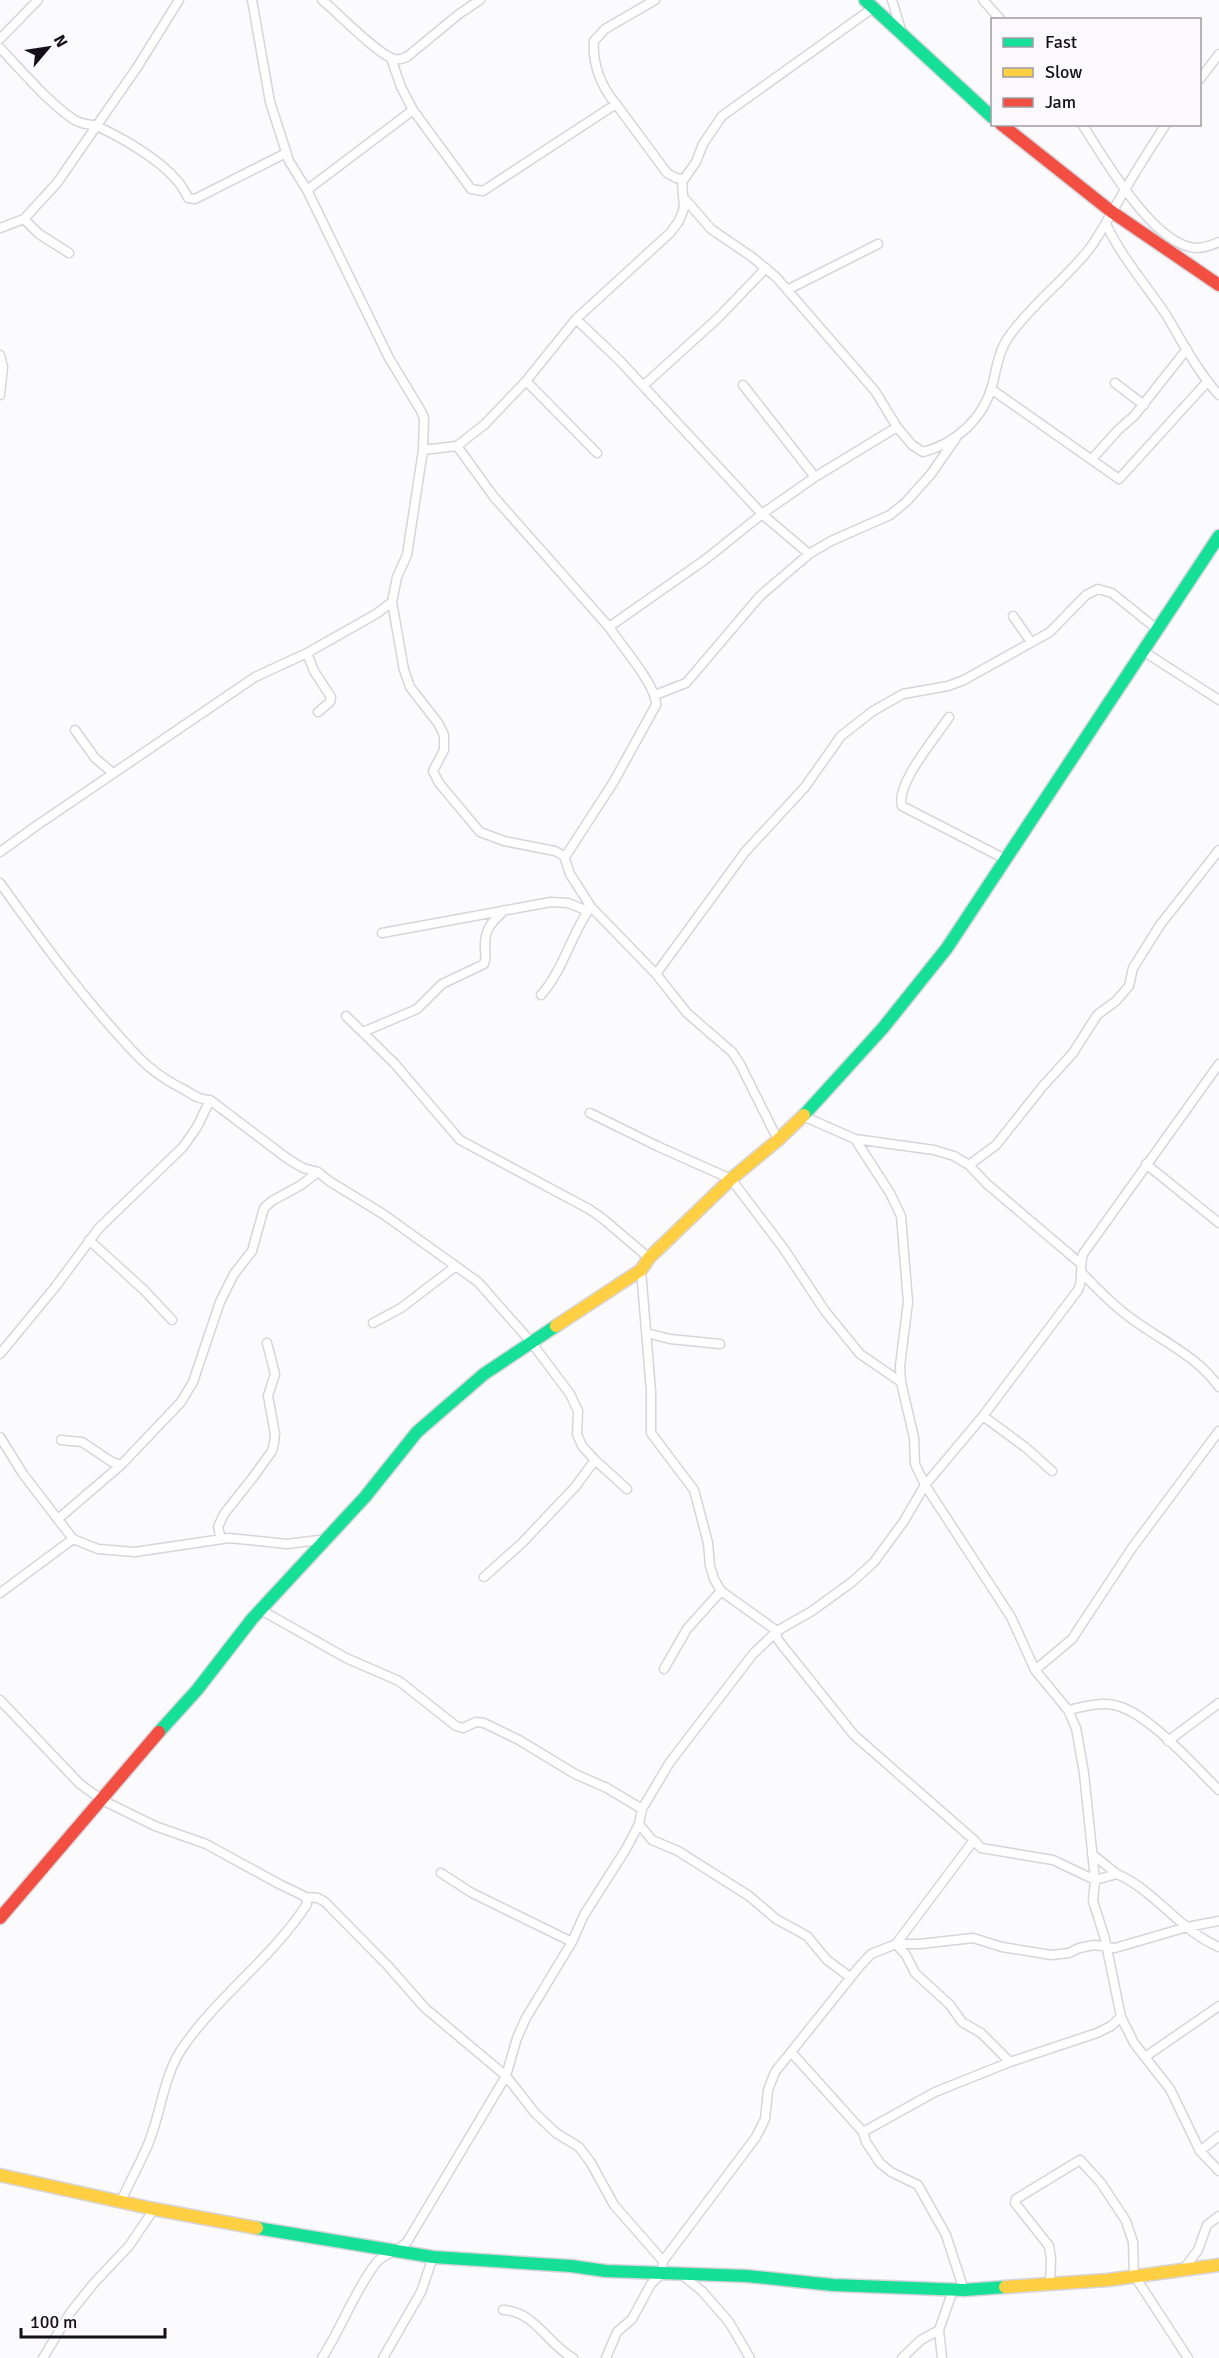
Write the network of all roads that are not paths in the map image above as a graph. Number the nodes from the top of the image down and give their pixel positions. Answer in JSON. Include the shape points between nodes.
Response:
{"nodes":[{"id":1,"x":38,"y":0,"type":"edge"},
{"id":2,"x":179,"y":0,"type":"edge"},
{"id":3,"x":252,"y":0,"type":"edge"},
{"id":4,"x":322,"y":0,"type":"edge"},
{"id":5,"x":480,"y":0,"type":"edge"},
{"id":6,"x":655,"y":0,"type":"edge"},
{"id":7,"x":892,"y":0,"type":"edge"},
{"id":8,"x":983,"y":0,"type":"edge"},
{"id":9,"x":869,"y":4,"type":"edge"},
{"id":10,"x":999,"y":18,"type":"edge"},
{"id":11,"x":903,"y":33,"type":"junction"},
{"id":12,"x":0,"y":39,"type":"edge"},
{"id":13,"x":0,"y":48,"type":"edge"},
{"id":14,"x":1219,"y":54,"type":"edge"},
{"id":15,"x":392,"y":58,"type":"junction"},
{"id":16,"x":1203,"y":68,"type":"edge"},
{"id":17,"x":616,"y":104,"type":"junction"},
{"id":18,"x":413,"y":110,"type":"junction"},
{"id":19,"x":991,"y":115,"type":"edge"},
{"id":20,"x":96,"y":125,"type":"junction"},
{"id":21,"x":1004,"y":126,"type":"edge"},
{"id":22,"x":1083,"y":126,"type":"edge"},
{"id":23,"x":1165,"y":126,"type":"edge"},
{"id":24,"x":286,"y":153,"type":"junction"},
{"id":25,"x":684,"y":179,"type":"junction"},
{"id":26,"x":1125,"y":189,"type":"junction"},
{"id":27,"x":307,"y":190,"type":"junction"},
{"id":28,"x":684,"y":198,"type":"junction"},
{"id":29,"x":1112,"y":212,"type":"junction"},
{"id":30,"x":24,"y":219,"type":"junction"},
{"id":31,"x":1106,"y":224,"type":"junction"},
{"id":32,"x":0,"y":228,"type":"edge"},
{"id":33,"x":1219,"y":242,"type":"edge"},
{"id":34,"x":878,"y":244,"type":"dead end"},
{"id":35,"x":69,"y":253,"type":"dead end"},
{"id":36,"x":766,"y":268,"type":"junction"},
{"id":37,"x":1219,"y":285,"type":"edge"},
{"id":38,"x":787,"y":290,"type":"junction"},
{"id":39,"x":576,"y":319,"type":"junction"},
{"id":40,"x":1187,"y":349,"type":"junction"},
{"id":41,"x":0,"y":355,"type":"edge"},
{"id":42,"x":526,"y":381,"type":"junction"},
{"id":43,"x":1207,"y":382,"type":"junction"},
{"id":44,"x":1115,"y":383,"type":"dead end"},
{"id":45,"x":744,"y":385,"type":"dead end"},
{"id":46,"x":643,"y":386,"type":"junction"},
{"id":47,"x":991,"y":389,"type":"junction"},
{"id":48,"x":1219,"y":394,"type":"edge"},
{"id":49,"x":0,"y":395,"type":"edge"},
{"id":50,"x":1144,"y":405,"type":"junction"},
{"id":51,"x":897,"y":427,"type":"junction"},
{"id":52,"x":958,"y":435,"type":"junction"},
{"id":53,"x":457,"y":446,"type":"junction"},
{"id":54,"x":423,"y":450,"type":"junction"},
{"id":55,"x":597,"y":453,"type":"dead end"},
{"id":56,"x":1092,"y":459,"type":"junction"},
{"id":57,"x":815,"y":477,"type":"junction"},
{"id":58,"x":762,"y":514,"type":"junction"},
{"id":59,"x":1219,"y":536,"type":"edge"},
{"id":60,"x":809,"y":554,"type":"junction"},
{"id":61,"x":392,"y":602,"type":"junction"},
{"id":62,"x":1013,"y":616,"type":"dead end"},
{"id":63,"x":609,"y":627,"type":"junction"},
{"id":64,"x":1158,"y":630,"type":"junction"},
{"id":65,"x":1031,"y":642,"type":"junction"},
{"id":66,"x":1143,"y":651,"type":"junction"},
{"id":67,"x":307,"y":653,"type":"junction"},
{"id":68,"x":655,"y":695,"type":"junction"},
{"id":69,"x":1219,"y":700,"type":"edge"},
{"id":70,"x":318,"y":712,"type":"dead end"},
{"id":71,"x":949,"y":717,"type":"dead end"},
{"id":72,"x":75,"y":730,"type":"dead end"},
{"id":73,"x":113,"y":773,"type":"junction"},
{"id":74,"x":1219,"y":850,"type":"edge"},
{"id":75,"x":0,"y":852,"type":"edge"},
{"id":76,"x":565,"y":857,"type":"junction"},
{"id":77,"x":1007,"y":860,"type":"junction"},
{"id":78,"x":0,"y":883,"type":"edge"},
{"id":79,"x":590,"y":909,"type":"junction"},
{"id":80,"x":505,"y":910,"type":"junction"},
{"id":81,"x":382,"y":933,"type":"dead end"},
{"id":82,"x":656,"y":974,"type":"junction"},
{"id":83,"x":541,"y":995,"type":"dead end"},
{"id":84,"x":346,"y":1016,"type":"dead end"},
{"id":85,"x":363,"y":1032,"type":"junction"},
{"id":86,"x":1219,"y":1064,"type":"edge"},
{"id":87,"x":210,"y":1100,"type":"junction"},
{"id":88,"x":590,"y":1113,"type":"dead end"},
{"id":89,"x":803,"y":1116,"type":"junction"},
{"id":90,"x":855,"y":1139,"type":"junction"},
{"id":91,"x":778,"y":1140,"type":"junction"},
{"id":92,"x":1146,"y":1164,"type":"junction"},
{"id":93,"x":969,"y":1165,"type":"junction"},
{"id":94,"x":318,"y":1172,"type":"junction"},
{"id":95,"x":731,"y":1179,"type":"junction"},
{"id":96,"x":1219,"y":1222,"type":"edge"},
{"id":97,"x":89,"y":1240,"type":"junction"},
{"id":98,"x":649,"y":1258,"type":"junction"},
{"id":99,"x":456,"y":1266,"type":"junction"},
{"id":100,"x":1081,"y":1268,"type":"junction"},
{"id":101,"x":641,"y":1270,"type":"junction"},
{"id":102,"x":172,"y":1320,"type":"dead end"},
{"id":103,"x":373,"y":1323,"type":"dead end"},
{"id":104,"x":647,"y":1333,"type":"junction"},
{"id":105,"x":531,"y":1342,"type":"junction"},
{"id":106,"x":267,"y":1343,"type":"dead end"},
{"id":107,"x":720,"y":1344,"type":"dead end"},
{"id":108,"x":0,"y":1354,"type":"edge"},
{"id":109,"x":901,"y":1382,"type":"junction"},
{"id":110,"x":1219,"y":1387,"type":"edge"},
{"id":111,"x":983,"y":1416,"type":"junction"},
{"id":112,"x":1219,"y":1431,"type":"edge"},
{"id":113,"x":0,"y":1437,"type":"edge"},
{"id":114,"x":61,"y":1440,"type":"dead end"},
{"id":115,"x":595,"y":1460,"type":"junction"},
{"id":116,"x":121,"y":1465,"type":"junction"},
{"id":117,"x":1053,"y":1472,"type":"dead end"},
{"id":118,"x":925,"y":1485,"type":"junction"},
{"id":119,"x":627,"y":1489,"type":"dead end"},
{"id":120,"x":58,"y":1519,"type":"junction"},
{"id":121,"x":72,"y":1539,"type":"junction"},
{"id":122,"x":221,"y":1539,"type":"junction"},
{"id":123,"x":328,"y":1539,"type":"junction"},
{"id":124,"x":484,"y":1577,"type":"dead end"},
{"id":125,"x":721,"y":1591,"type":"junction"},
{"id":126,"x":0,"y":1593,"type":"edge"},
{"id":127,"x":261,"y":1610,"type":"junction"},
{"id":128,"x":777,"y":1631,"type":"junction"},
{"id":129,"x":664,"y":1669,"type":"dead end"},
{"id":130,"x":1035,"y":1670,"type":"junction"},
{"id":131,"x":0,"y":1700,"type":"edge"},
{"id":132,"x":1219,"y":1703,"type":"edge"},
{"id":133,"x":1068,"y":1710,"type":"junction"},
{"id":134,"x":1168,"y":1741,"type":"junction"},
{"id":135,"x":1219,"y":1790,"type":"edge"},
{"id":136,"x":102,"y":1800,"type":"junction"},
{"id":137,"x":642,"y":1809,"type":"junction"},
{"id":138,"x":639,"y":1824,"type":"junction"},
{"id":139,"x":974,"y":1840,"type":"junction"},
{"id":140,"x":1092,"y":1854,"type":"junction"},
{"id":141,"x":441,"y":1873,"type":"dead end"},
{"id":142,"x":1117,"y":1874,"type":"junction"},
{"id":143,"x":1095,"y":1880,"type":"junction"},
{"id":144,"x":306,"y":1897,"type":"junction"},
{"id":145,"x":0,"y":1918,"type":"edge"},
{"id":146,"x":1219,"y":1921,"type":"edge"},
{"id":147,"x":1187,"y":1927,"type":"junction"},
{"id":148,"x":572,"y":1942,"type":"junction"},
{"id":149,"x":896,"y":1944,"type":"junction"},
{"id":150,"x":1219,"y":1947,"type":"edge"},
{"id":151,"x":1106,"y":1948,"type":"junction"},
{"id":152,"x":850,"y":1977,"type":"junction"},
{"id":153,"x":1219,"y":2006,"type":"edge"},
{"id":154,"x":1121,"y":2017,"type":"junction"},
{"id":155,"x":791,"y":2052,"type":"junction"},
{"id":156,"x":1145,"y":2057,"type":"junction"},
{"id":157,"x":1010,"y":2062,"type":"junction"},
{"id":158,"x":506,"y":2076,"type":"junction"},
{"id":159,"x":863,"y":2132,"type":"junction"},
{"id":160,"x":1219,"y":2136,"type":"edge"},
{"id":161,"x":1200,"y":2151,"type":"junction"},
{"id":162,"x":1219,"y":2171,"type":"edge"},
{"id":163,"x":0,"y":2175,"type":"edge"},
{"id":164,"x":122,"y":2201,"type":"junction"},
{"id":165,"x":154,"y":2209,"type":"junction"},
{"id":166,"x":1219,"y":2216,"type":"edge"},
{"id":167,"x":394,"y":2251,"type":"junction"},
{"id":168,"x":434,"y":2257,"type":"junction"},
{"id":169,"x":1219,"y":2265,"type":"edge"},
{"id":170,"x":662,"y":2267,"type":"junction"},
{"id":171,"x":1183,"y":2270,"type":"junction"},
{"id":172,"x":682,"y":2275,"type":"junction"},
{"id":173,"x":1134,"y":2275,"type":"junction"},
{"id":174,"x":1050,"y":2284,"type":"junction"},
{"id":175,"x":958,"y":2290,"type":"junction"},
{"id":176,"x":503,"y":2310,"type":"dead end"},
{"id":177,"x":939,"y":2330,"type":"junction"},
{"id":178,"x":43,"y":2358,"type":"edge"},
{"id":179,"x":322,"y":2358,"type":"edge"},
{"id":180,"x":383,"y":2358,"type":"edge"},
{"id":181,"x":573,"y":2358,"type":"edge"},
{"id":182,"x":607,"y":2358,"type":"edge"},
{"id":183,"x":750,"y":2358,"type":"edge"},
{"id":184,"x":902,"y":2358,"type":"edge"},
{"id":185,"x":942,"y":2358,"type":"edge"},
{"id":186,"x":1188,"y":2358,"type":"edge"}],
"edges":[{"from":1,"to":12,"type":"street"},
{"from":2,"to":20,"type":"street"},
{"from":3,"to":24,"type":"street","via":[[266,85]]},
{"from":4,"to":15,"type":"street"},
{"from":5,"to":15,"type":"street","via":[[408,57]]},
{"from":6,"to":17,"type":"street","via":[[605,29],[594,40],[600,81]]},
{"from":7,"to":11,"type":"street"},
{"from":8,"to":10,"type":"street"},
{"from":9,"to":11,"type":"main road"},
{"from":9,"to":25,"type":"street","via":[[722,116]]},
{"from":11,"to":19,"type":"main road"},
{"from":13,"to":20,"type":"street","via":[[74,120]]},
{"from":14,"to":16,"type":"street"},
{"from":15,"to":18,"type":"street"},
{"from":17,"to":18,"type":"street","via":[[483,191],[471,189],[465,183]]},
{"from":17,"to":25,"type":"street","via":[[667,173]]},
{"from":18,"to":27,"type":"street"},
{"from":20,"to":24,"type":"street","via":[[150,157],[178,180],[188,198],[195,199]]},
{"from":20,"to":30,"type":"street","via":[[57,183]]},
{"from":21,"to":29,"type":"main road"},
{"from":22,"to":26,"type":"street"},
{"from":23,"to":26,"type":"street"},
{"from":24,"to":27,"type":"street"},
{"from":25,"to":28,"type":"street"},
{"from":26,"to":29,"type":"street"},
{"from":26,"to":33,"type":"street","via":[[1148,218],[1177,242],[1195,248]]},
{"from":27,"to":54,"type":"street","via":[[389,358],[421,411]]},
{"from":28,"to":36,"type":"street","via":[[711,229]]},
{"from":28,"to":39,"type":"street","via":[[681,217],[670,233]]},
{"from":29,"to":31,"type":"street"},
{"from":29,"to":37,"type":"main road"},
{"from":30,"to":32,"type":"street"},
{"from":30,"to":35,"type":"street"},
{"from":31,"to":40,"type":"street","via":[[1113,241]]},
{"from":31,"to":47,"type":"street","via":[[1088,251],[1010,335],[1000,350]]},
{"from":34,"to":38,"type":"street"},
{"from":36,"to":38,"type":"street"},
{"from":36,"to":46,"type":"street"},
{"from":38,"to":51,"type":"street","via":[[875,391]]},
{"from":39,"to":42,"type":"street"},
{"from":39,"to":46,"type":"street"},
{"from":40,"to":43,"type":"street"},
{"from":40,"to":50,"type":"street"},
{"from":41,"to":49,"type":"street"},
{"from":42,"to":53,"type":"street","via":[[485,424]]},
{"from":42,"to":55,"type":"street"},
{"from":43,"to":48,"type":"street"},
{"from":43,"to":56,"type":"street","via":[[1120,478]]},
{"from":44,"to":50,"type":"street"},
{"from":45,"to":57,"type":"street"},
{"from":46,"to":58,"type":"street"},
{"from":47,"to":52,"type":"street","via":[[978,416]]},
{"from":47,"to":56,"type":"street"},
{"from":50,"to":56,"type":"street"},
{"from":51,"to":52,"type":"street","via":[[921,452]]},
{"from":51,"to":57,"type":"street"},
{"from":52,"to":60,"type":"street","via":[[932,474],[890,515]]},
{"from":53,"to":54,"type":"street"},
{"from":53,"to":63,"type":"street","via":[[494,497]]},
{"from":54,"to":61,"type":"street","via":[[407,555]]},
{"from":57,"to":58,"type":"street"},
{"from":58,"to":60,"type":"street"},
{"from":58,"to":63,"type":"street"},
{"from":59,"to":64,"type":"main road"},
{"from":60,"to":68,"type":"street","via":[[760,596],[686,683]]},
{"from":61,"to":67,"type":"street"},
{"from":61,"to":76,"type":"street","via":[[411,689],[444,735],[445,747],[433,771],[439,783],[482,833]]},
{"from":62,"to":65,"type":"street"},
{"from":63,"to":68,"type":"street"},
{"from":64,"to":65,"type":"street","via":[[1112,592],[1098,590],[1086,595],[1054,629]]},
{"from":64,"to":66,"type":"main road"},
{"from":65,"to":82,"type":"street","via":[[964,680],[897,696],[846,732],[805,787],[745,852]]},
{"from":66,"to":69,"type":"street"},
{"from":66,"to":77,"type":"main road"},
{"from":67,"to":70,"type":"street","via":[[332,698]]},
{"from":67,"to":73,"type":"street","via":[[255,677]]},
{"from":68,"to":76,"type":"street","via":[[653,711],[613,783]]},
{"from":71,"to":77,"type":"street","via":[[907,782],[901,804],[904,809]]},
{"from":72,"to":73,"type":"street","via":[[95,758]]},
{"from":73,"to":75,"type":"street"},
{"from":74,"to":93,"type":"street","via":[[1160,925],[1134,968],[1130,986],[1097,1015],[1073,1053],[996,1145]]},
{"from":76,"to":79,"type":"street"},
{"from":77,"to":89,"type":"main road","via":[[926,975]]},
{"from":78,"to":87,"type":"street","via":[[56,962],[132,1053],[171,1084]]},
{"from":79,"to":80,"type":"street","via":[[551,902]]},
{"from":79,"to":82,"type":"street"},
{"from":79,"to":83,"type":"street","via":[[557,973]]},
{"from":80,"to":81,"type":"street"},
{"from":80,"to":85,"type":"street","via":[[486,931],[484,964],[442,984],[417,1009]]},
{"from":82,"to":91,"type":"street","via":[[687,1013],[732,1052]]},
{"from":84,"to":85,"type":"street"},
{"from":85,"to":98,"type":"street","via":[[460,1140],[582,1205]]},
{"from":86,"to":92,"type":"street"},
{"from":87,"to":94,"type":"street","via":[[288,1159]]},
{"from":87,"to":97,"type":"street","via":[[183,1147]]},
{"from":88,"to":95,"type":"street"},
{"from":89,"to":90,"type":"street"},
{"from":89,"to":91,"type":"main road"},
{"from":90,"to":93,"type":"street","via":[[934,1150]]},
{"from":90,"to":109,"type":"street","via":[[901,1216],[908,1302]]},
{"from":91,"to":95,"type":"main road"},
{"from":92,"to":96,"type":"street"},
{"from":92,"to":100,"type":"street","via":[[1087,1248]]},
{"from":93,"to":100,"type":"street"},
{"from":94,"to":99,"type":"street"},
{"from":94,"to":116,"type":"street","via":[[264,1208],[252,1251],[234,1274],[220,1302],[190,1387]]},
{"from":95,"to":98,"type":"main road"},
{"from":95,"to":109,"type":"street","via":[[860,1354]]},
{"from":97,"to":102,"type":"street"},
{"from":97,"to":108,"type":"street"},
{"from":98,"to":101,"type":"main road"},
{"from":99,"to":103,"type":"street","via":[[401,1308]]},
{"from":99,"to":105,"type":"street","via":[[478,1281]]},
{"from":100,"to":110,"type":"street","via":[[1132,1319],[1196,1362]]},
{"from":100,"to":111,"type":"street","via":[[1078,1290]]},
{"from":101,"to":104,"type":"street"},
{"from":101,"to":105,"type":"main road"},
{"from":104,"to":107,"type":"street"},
{"from":104,"to":125,"type":"street","via":[[651,1433],[694,1490],[710,1566]]},
{"from":105,"to":115,"type":"street","via":[[574,1401],[579,1415],[577,1434]]},
{"from":105,"to":123,"type":"main road","via":[[484,1374],[417,1432]]},
{"from":106,"to":122,"type":"street","via":[[275,1374],[268,1396],[274,1443],[224,1514],[218,1527]]},
{"from":109,"to":118,"type":"street","via":[[914,1438],[915,1464]]},
{"from":111,"to":117,"type":"street"},
{"from":111,"to":118,"type":"street"},
{"from":112,"to":130,"type":"street","via":[[1131,1548],[1072,1639]]},
{"from":113,"to":120,"type":"street"},
{"from":114,"to":116,"type":"street","via":[[82,1442]]},
{"from":115,"to":119,"type":"street"},
{"from":115,"to":124,"type":"street","via":[[522,1543]]},
{"from":116,"to":120,"type":"street"},
{"from":118,"to":128,"type":"street","via":[[874,1562],[812,1611]]},
{"from":118,"to":130,"type":"street","via":[[1011,1617]]},
{"from":120,"to":121,"type":"street"},
{"from":121,"to":122,"type":"street","via":[[98,1549],[122,1552]]},
{"from":121,"to":126,"type":"street"},
{"from":122,"to":123,"type":"street","via":[[287,1544]]},
{"from":123,"to":127,"type":"main road"},
{"from":125,"to":128,"type":"street"},
{"from":125,"to":129,"type":"street","via":[[687,1629]]},
{"from":127,"to":136,"type":"main road"},
{"from":127,"to":137,"type":"street","via":[[346,1658],[399,1681],[456,1726],[484,1724]]},
{"from":128,"to":137,"type":"street","via":[[739,1670],[670,1762]]},
{"from":128,"to":139,"type":"street","via":[[782,1645],[854,1735]]},
{"from":130,"to":133,"type":"street"},
{"from":131,"to":136,"type":"street","via":[[80,1784]]},
{"from":132,"to":134,"type":"street"},
{"from":133,"to":134,"type":"street","via":[[1103,1704],[1124,1708],[1149,1722]]},
{"from":133,"to":140,"type":"street","via":[[1080,1742]]},
{"from":134,"to":135,"type":"street"},
{"from":136,"to":144,"type":"street","via":[[155,1826],[206,1844]]},
{"from":136,"to":145,"type":"main road"},
{"from":137,"to":138,"type":"street"},
{"from":138,"to":148,"type":"street"},
{"from":138,"to":152,"type":"street","via":[[652,1840],[678,1851],[807,1936],[827,1960]]},
{"from":139,"to":143,"type":"street","via":[[981,1848],[1053,1860]]},
{"from":139,"to":149,"type":"street"},
{"from":140,"to":142,"type":"street"},
{"from":140,"to":143,"type":"street"},
{"from":141,"to":148,"type":"street","via":[[472,1893]]},
{"from":142,"to":143,"type":"street"},
{"from":142,"to":147,"type":"street","via":[[1134,1881]]},
{"from":143,"to":151,"type":"street","via":[[1093,1901]]},
{"from":144,"to":158,"type":"street","via":[[325,1902],[425,2008]]},
{"from":144,"to":164,"type":"street","via":[[301,1914],[181,2049],[148,2143]]},
{"from":146,"to":147,"type":"street"},
{"from":147,"to":150,"type":"street"},
{"from":147,"to":151,"type":"street"},
{"from":148,"to":158,"type":"street","via":[[526,2018]]},
{"from":149,"to":151,"type":"street","via":[[973,1938],[1051,1955],[1087,1946]]},
{"from":149,"to":152,"type":"street","via":[[871,1954]]},
{"from":149,"to":157,"type":"street","via":[[915,1973],[950,2005],[962,2022],[981,2033]]},
{"from":151,"to":154,"type":"street"},
{"from":152,"to":155,"type":"street"},
{"from":153,"to":156,"type":"street"},
{"from":154,"to":156,"type":"street"},
{"from":154,"to":157,"type":"street","via":[[1097,2032]]},
{"from":155,"to":159,"type":"street"},
{"from":155,"to":170,"type":"street","via":[[775,2072],[768,2090],[765,2120],[756,2137]]},
{"from":156,"to":161,"type":"street","via":[[1170,2089]]},
{"from":157,"to":159,"type":"street","via":[[935,2092]]},
{"from":158,"to":167,"type":"street","via":[[413,2234]]},
{"from":158,"to":170,"type":"street","via":[[556,2133],[579,2147],[614,2205]]},
{"from":159,"to":175,"type":"street","via":[[880,2163],[918,2185],[946,2235]]},
{"from":160,"to":161,"type":"street"},
{"from":161,"to":162,"type":"street"},
{"from":163,"to":164,"type":"main road"},
{"from":164,"to":165,"type":"main road"},
{"from":165,"to":167,"type":"main road"},
{"from":165,"to":178,"type":"street","via":[[129,2246],[70,2313]]},
{"from":166,"to":171,"type":"street","via":[[1207,2225],[1198,2250]]},
{"from":167,"to":168,"type":"main road"},
{"from":167,"to":179,"type":"street","via":[[376,2262]]},
{"from":168,"to":170,"type":"main road","via":[[606,2271]]},
{"from":168,"to":180,"type":"street","via":[[421,2292]]},
{"from":169,"to":171,"type":"main road"},
{"from":170,"to":172,"type":"main road"},
{"from":170,"to":182,"type":"street","via":[[632,2319],[617,2332]]},
{"from":171,"to":173,"type":"main road"},
{"from":172,"to":175,"type":"main road"},
{"from":172,"to":183,"type":"street","via":[[729,2322]]},
{"from":173,"to":174,"type":"main road"},
{"from":173,"to":174,"type":"street","via":[[1133,2242],[1126,2221],[1080,2160],[1015,2203],[1049,2246]]},
{"from":173,"to":186,"type":"street"},
{"from":174,"to":175,"type":"main road"},
{"from":175,"to":177,"type":"street"},
{"from":176,"to":181,"type":"street","via":[[524,2314]]},
{"from":177,"to":184,"type":"street"},
{"from":177,"to":185,"type":"street"}]}
